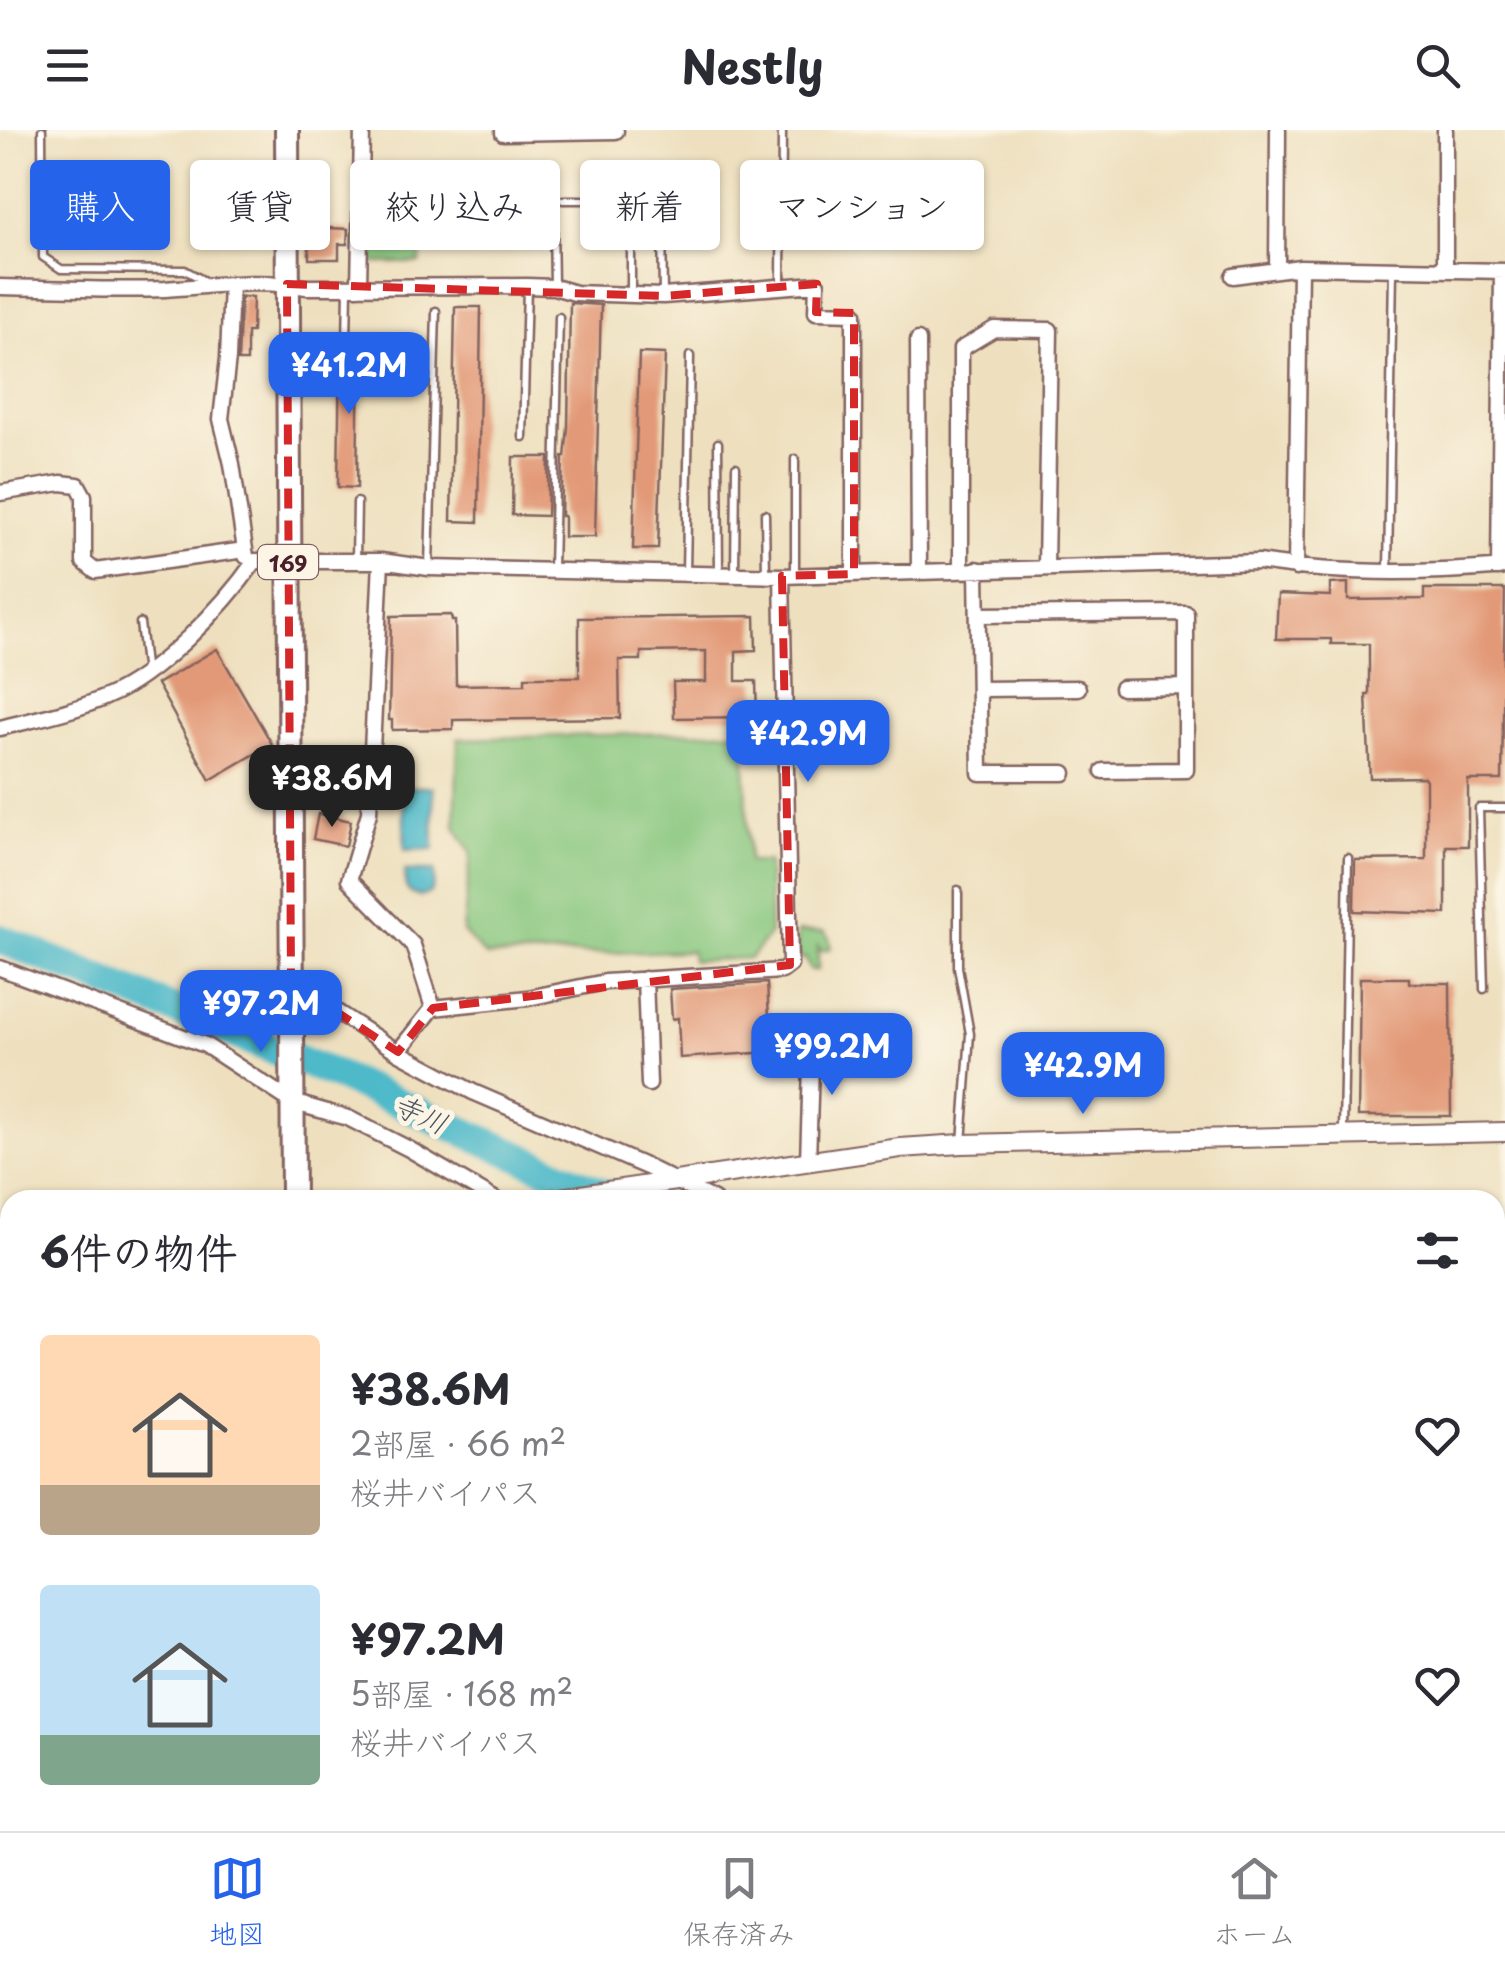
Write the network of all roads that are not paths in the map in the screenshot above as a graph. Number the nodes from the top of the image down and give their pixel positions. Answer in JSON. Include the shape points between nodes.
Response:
{"nodes":[{"id":1,"x":42,"y":130,"type":"edge"},
{"id":2,"x":287,"y":130,"type":"edge"},
{"id":3,"x":362,"y":130,"type":"edge"},
{"id":4,"x":503,"y":130,"type":"edge"},
{"id":5,"x":782,"y":130,"type":"edge"},
{"id":6,"x":1278,"y":130,"type":"edge"},
{"id":7,"x":1445,"y":130,"type":"edge"},
{"id":8,"x":616,"y":131,"type":"edge"},
{"id":9,"x":564,"y":200,"type":"dead end"},
{"id":10,"x":553,"y":250,"type":"edge"},
{"id":11,"x":662,"y":250,"type":"edge"},
{"id":12,"x":1300,"y":267,"type":"junction"},
{"id":13,"x":1277,"y":269,"type":"junction"},
{"id":14,"x":1393,"y":270,"type":"junction"},
{"id":15,"x":1446,"y":270,"type":"junction"},
{"id":16,"x":1504,"y":271,"type":"edge"},
{"id":17,"x":1232,"y":276,"type":"dead end"},
{"id":18,"x":209,"y":284,"type":"junction"},
{"id":19,"x":231,"y":284,"type":"junction"},
{"id":20,"x":287,"y":284,"type":"junction"},
{"id":21,"x":781,"y":285,"type":"junction"},
{"id":22,"x":354,"y":286,"type":"junction"},
{"id":23,"x":527,"y":286,"type":"junction"},
{"id":24,"x":0,"y":287,"type":"edge"},
{"id":25,"x":554,"y":287,"type":"junction"},
{"id":26,"x":632,"y":295,"type":"junction"},
{"id":27,"x":663,"y":296,"type":"junction"},
{"id":28,"x":436,"y":311,"type":"dead end"},
{"id":29,"x":558,"y":317,"type":"dead end"},
{"id":30,"x":918,"y":340,"type":"dead end"},
{"id":31,"x":347,"y":342,"type":"dead end"},
{"id":32,"x":690,"y":356,"type":"dead end"},
{"id":33,"x":523,"y":438,"type":"dead end"},
{"id":34,"x":718,"y":443,"type":"dead end"},
{"id":35,"x":795,"y":459,"type":"dead end"},
{"id":36,"x":736,"y":466,"type":"dead end"},
{"id":37,"x":0,"y":493,"type":"edge"},
{"id":38,"x":356,"y":502,"type":"dead end"},
{"id":39,"x":766,"y":514,"type":"dead end"},
{"id":40,"x":250,"y":556,"type":"junction"},
{"id":41,"x":288,"y":561,"type":"junction"},
{"id":42,"x":356,"y":561,"type":"junction"},
{"id":43,"x":381,"y":561,"type":"junction"},
{"id":44,"x":1046,"y":567,"type":"junction"},
{"id":45,"x":430,"y":568,"type":"junction"},
{"id":46,"x":1296,"y":568,"type":"junction"},
{"id":47,"x":1502,"y":568,"type":"edge"},
{"id":48,"x":978,"y":569,"type":"junction"},
{"id":49,"x":960,"y":570,"type":"junction"},
{"id":50,"x":553,"y":571,"type":"junction"},
{"id":51,"x":1388,"y":571,"type":"junction"},
{"id":52,"x":919,"y":572,"type":"junction"},
{"id":53,"x":686,"y":574,"type":"junction"},
{"id":54,"x":718,"y":574,"type":"junction"},
{"id":55,"x":854,"y":574,"type":"junction"},
{"id":56,"x":736,"y":575,"type":"junction"},
{"id":57,"x":781,"y":576,"type":"junction"},
{"id":58,"x":978,"y":615,"type":"junction"},
{"id":59,"x":140,"y":623,"type":"dead end"},
{"id":60,"x":146,"y":676,"type":"junction"},
{"id":61,"x":1186,"y":687,"type":"junction"},
{"id":62,"x":1078,"y":688,"type":"dead end"},
{"id":63,"x":1122,"y":688,"type":"dead end"},
{"id":64,"x":979,"y":689,"type":"junction"},
{"id":65,"x":0,"y":728,"type":"edge"},
{"id":66,"x":1103,"y":771,"type":"dead end"},
{"id":67,"x":1064,"y":773,"type":"dead end"},
{"id":68,"x":1505,"y":808,"type":"edge"},
{"id":69,"x":1348,"y":858,"type":"dead end"},
{"id":70,"x":958,"y":890,"type":"dead end"},
{"id":71,"x":0,"y":968,"type":"edge"},
{"id":72,"x":646,"y":980,"type":"junction"},
{"id":73,"x":291,"y":988,"type":"junction"},
{"id":74,"x":1484,"y":989,"type":"dead end"},
{"id":75,"x":433,"y":1008,"type":"junction"},
{"id":76,"x":812,"y":1033,"type":"dead end"},
{"id":77,"x":398,"y":1052,"type":"junction"},
{"id":78,"x":649,"y":1084,"type":"dead end"},
{"id":79,"x":292,"y":1097,"type":"junction"},
{"id":80,"x":1505,"y":1132,"type":"edge"},
{"id":81,"x":1343,"y":1134,"type":"junction"},
{"id":82,"x":962,"y":1144,"type":"junction"},
{"id":83,"x":808,"y":1161,"type":"junction"},
{"id":84,"x":672,"y":1182,"type":"junction"},
{"id":85,"x":292,"y":1190,"type":"edge"},
{"id":86,"x":478,"y":1190,"type":"edge"},
{"id":87,"x":616,"y":1190,"type":"edge"},
{"id":88,"x":691,"y":1190,"type":"edge"}],
"edges":[{"from":1,"to":18,"type":"lane","via":[[43,257],[61,269],[185,270]]},
{"from":2,"to":20,"type":"highway","number":"169"},
{"from":3,"to":22,"type":"street"},
{"from":4,"to":8,"type":"street"},
{"from":5,"to":21,"type":"lane"},
{"from":6,"to":13,"type":"street"},
{"from":7,"to":15,"type":"street"},
{"from":9,"to":26,"type":"lane","via":[[631,200]]},
{"from":10,"to":25,"type":"lane"},
{"from":11,"to":27,"type":"lane"},
{"from":12,"to":13,"type":"street"},
{"from":12,"to":14,"type":"street"},
{"from":12,"to":46,"type":"street"},
{"from":13,"to":17,"type":"street"},
{"from":14,"to":15,"type":"street"},
{"from":14,"to":51,"type":"lane"},
{"from":15,"to":16,"type":"street"},
{"from":16,"to":47,"type":"street"},
{"from":18,"to":19,"type":"street"},
{"from":18,"to":24,"type":"street"},
{"from":19,"to":20,"type":"street"},
{"from":19,"to":40,"type":"street","via":[[221,419]]},
{"from":20,"to":22,"type":"street"},
{"from":20,"to":41,"type":"highway","number":"169"},
{"from":21,"to":27,"type":"street"},
{"from":21,"to":55,"type":"street","via":[[817,284],[816,312],[854,313]]},
{"from":22,"to":23,"type":"street"},
{"from":22,"to":31,"type":"lane"},
{"from":23,"to":25,"type":"street"},
{"from":23,"to":33,"type":"lane"},
{"from":25,"to":26,"type":"street"},
{"from":26,"to":27,"type":"street"},
{"from":28,"to":45,"type":"lane"},
{"from":29,"to":50,"type":"lane"},
{"from":30,"to":52,"type":"street"},
{"from":32,"to":53,"type":"lane"},
{"from":34,"to":54,"type":"lane"},
{"from":35,"to":57,"type":"lane"},
{"from":36,"to":56,"type":"lane"},
{"from":37,"to":40,"type":"street","via":[[78,485],[84,496],[84,562],[95,571]]},
{"from":38,"to":42,"type":"lane"},
{"from":39,"to":57,"type":"lane"},
{"from":40,"to":41,"type":"street"},
{"from":40,"to":60,"type":"street","via":[[236,588]]},
{"from":41,"to":42,"type":"street"},
{"from":41,"to":73,"type":"highway","number":"169"},
{"from":42,"to":43,"type":"street"},
{"from":43,"to":45,"type":"street"},
{"from":43,"to":75,"type":"street","via":[[370,813],[349,880],[412,945]]},
{"from":44,"to":46,"type":"street","via":[[1259,562]]},
{"from":44,"to":48,"type":"street"},
{"from":44,"to":49,"type":"street","via":[[1050,330],[994,329],[961,349]]},
{"from":45,"to":50,"type":"street"},
{"from":46,"to":51,"type":"street"},
{"from":47,"to":51,"type":"street"},
{"from":48,"to":49,"type":"street"},
{"from":48,"to":58,"type":"street"},
{"from":49,"to":52,"type":"street"},
{"from":50,"to":53,"type":"street"},
{"from":52,"to":55,"type":"street"},
{"from":53,"to":54,"type":"street"},
{"from":54,"to":56,"type":"street"},
{"from":55,"to":57,"type":"street"},
{"from":56,"to":57,"type":"street"},
{"from":57,"to":72,"type":"street","via":[[790,965],[782,971]]},
{"from":58,"to":61,"type":"street","via":[[1186,614]]},
{"from":58,"to":64,"type":"street"},
{"from":59,"to":60,"type":"lane"},
{"from":60,"to":65,"type":"street","via":[[66,712]]},
{"from":61,"to":63,"type":"street"},
{"from":61,"to":66,"type":"street","via":[[1186,770]]},
{"from":62,"to":64,"type":"street"},
{"from":64,"to":67,"type":"street","via":[[980,773]]},
{"from":68,"to":74,"type":"lane","via":[[1479,808]]},
{"from":69,"to":81,"type":"lane"},
{"from":70,"to":82,"type":"lane","via":[[958,967],[970,1034]]},
{"from":71,"to":79,"type":"street","via":[[206,1045]]},
{"from":72,"to":75,"type":"street"},
{"from":72,"to":78,"type":"street"},
{"from":73,"to":77,"type":"street"},
{"from":73,"to":79,"type":"highway","number":"169"},
{"from":75,"to":77,"type":"street"},
{"from":76,"to":83,"type":"street"},
{"from":77,"to":84,"type":"street"},
{"from":79,"to":85,"type":"highway","number":"169"},
{"from":79,"to":86,"type":"street","via":[[348,1118]]},
{"from":80,"to":81,"type":"street"},
{"from":81,"to":82,"type":"street"},
{"from":82,"to":83,"type":"street"},
{"from":83,"to":84,"type":"street"},
{"from":84,"to":87,"type":"street"},
{"from":84,"to":88,"type":"street"}]}
